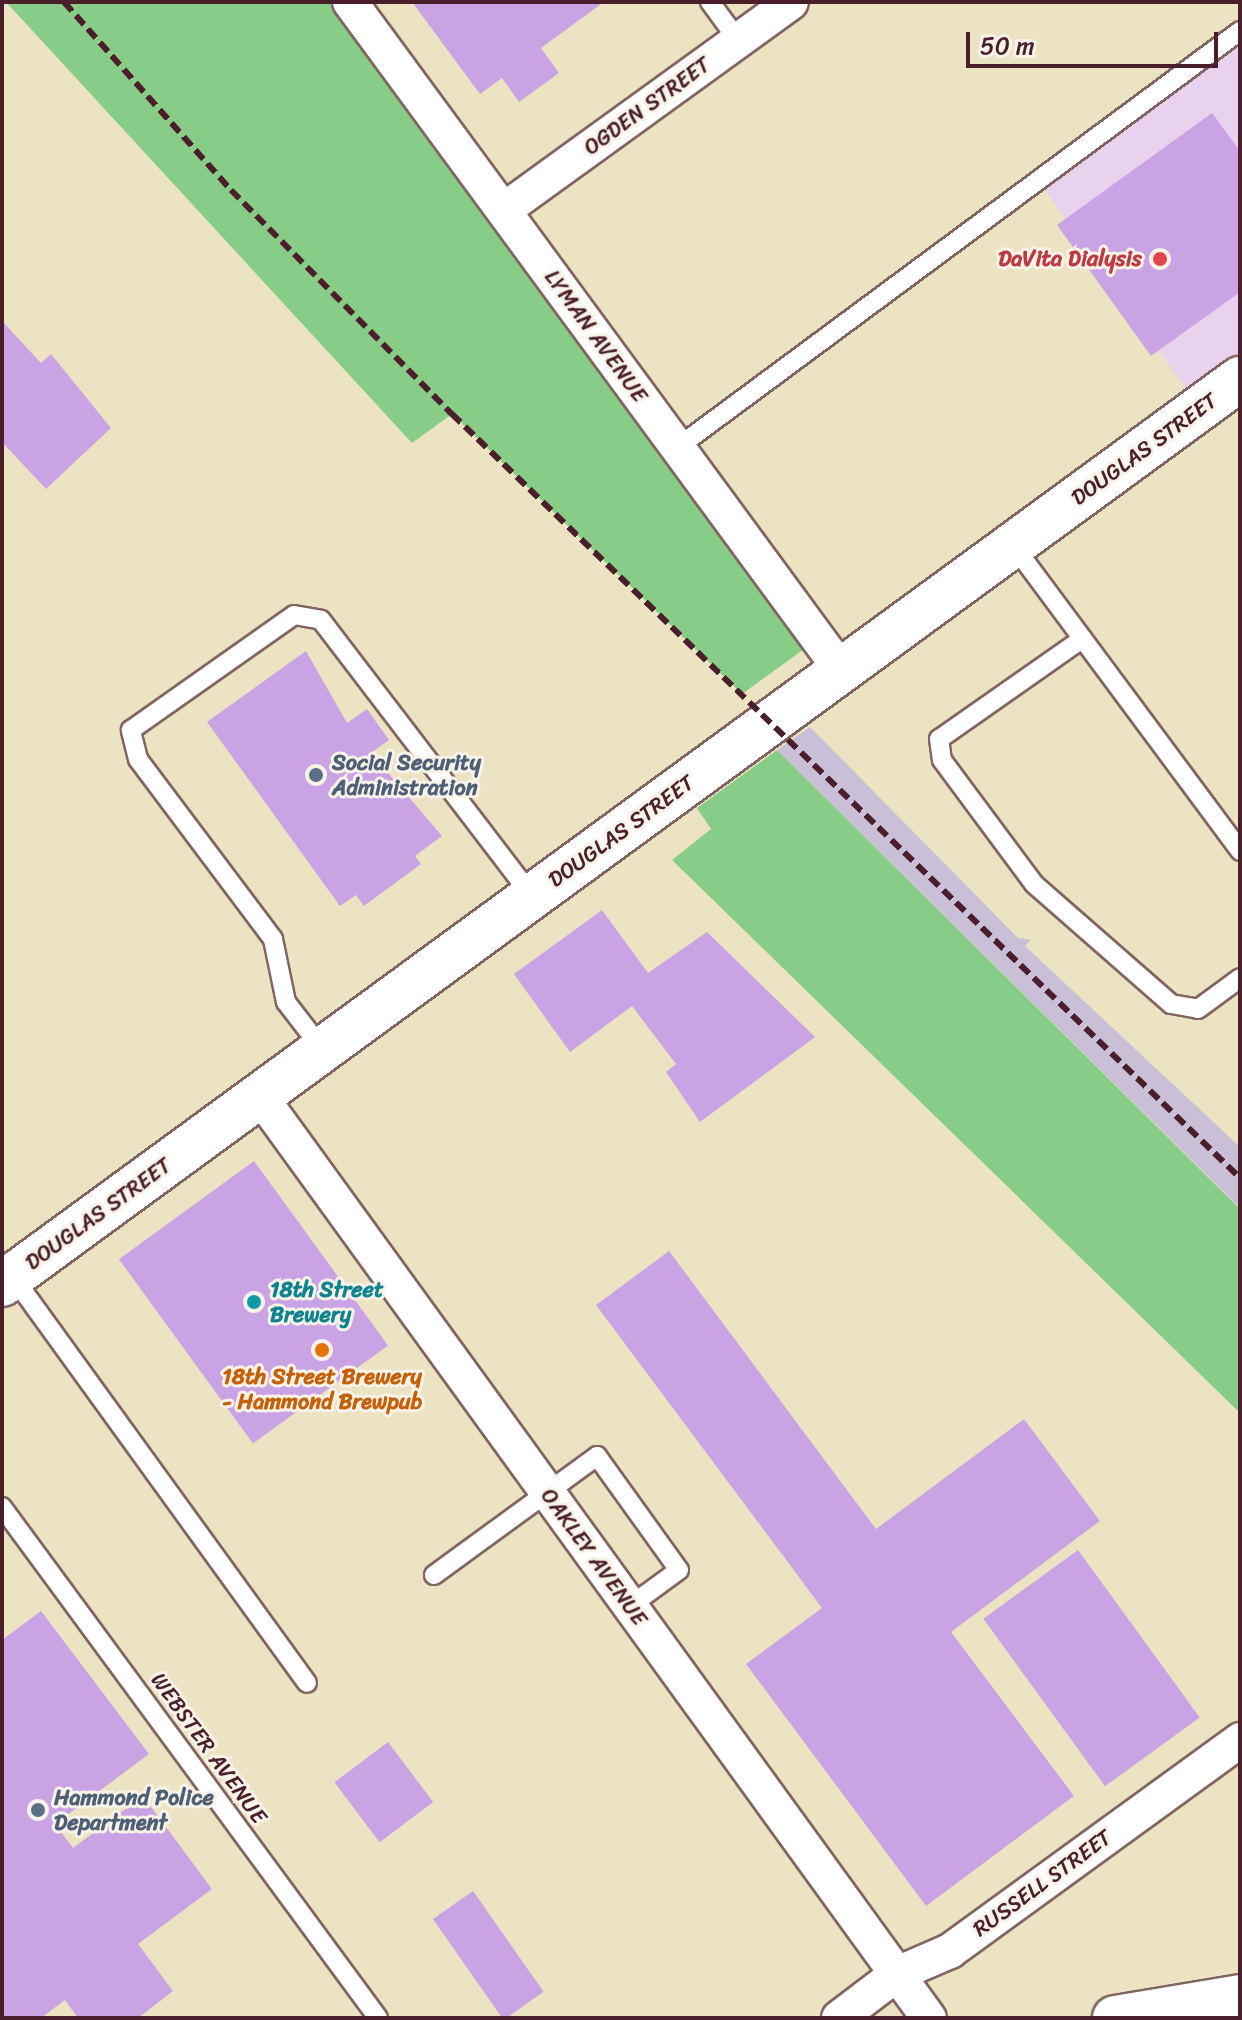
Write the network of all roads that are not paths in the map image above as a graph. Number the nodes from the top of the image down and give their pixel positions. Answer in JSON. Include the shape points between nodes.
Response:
{"nodes":[{"id":1,"x":710,"y":2,"type":"edge"},
{"id":2,"x":791,"y":2,"type":"edge"},
{"id":3,"x":361,"y":6,"type":"edge"},
{"id":4,"x":1240,"y":31,"type":"edge"},
{"id":5,"x":738,"y":40,"type":"junction"},
{"id":6,"x":504,"y":210,"type":"junction"},
{"id":7,"x":1240,"y":379,"type":"edge"},
{"id":8,"x":678,"y":447,"type":"junction"},
{"id":9,"x":1013,"y":545,"type":"junction"},
{"id":10,"x":1082,"y":639,"type":"junction"},
{"id":11,"x":841,"y":670,"type":"junction"},
{"id":12,"x":1240,"y":851,"type":"edge"},
{"id":13,"x":532,"y":896,"type":"junction"},
{"id":14,"x":1240,"y":978,"type":"edge"},
{"id":15,"x":323,"y":1050,"type":"junction"},
{"id":16,"x":260,"y":1096,"type":"junction"},
{"id":17,"x":7,"y":1280,"type":"edge"},
{"id":18,"x":547,"y":1492,"type":"junction"},
{"id":19,"x":2,"y":1507,"type":"edge"},
{"id":20,"x":434,"y":1575,"type":"dead end"},
{"id":21,"x":630,"y":1606,"type":"junction"},
{"id":22,"x":307,"y":1683,"type":"dead end"},
{"id":23,"x":1240,"y":1740,"type":"edge"},
{"id":24,"x":897,"y":1974,"type":"junction"},
{"id":25,"x":1240,"y":1997,"type":"edge"},
{"id":26,"x":378,"y":2018,"type":"edge"},
{"id":27,"x":839,"y":2018,"type":"edge"},
{"id":28,"x":929,"y":2018,"type":"edge"},
{"id":29,"x":1115,"y":2018,"type":"edge"}],
"edges":[{"from":1,"to":5,"type":"lane"},
{"from":2,"to":5,"type":"street","name":"OGDEN STREET"},
{"from":3,"to":6,"type":"street","name":"LYMAN AVENUE"},
{"from":4,"to":8,"type":"lane"},
{"from":5,"to":6,"type":"street","name":"OGDEN STREET"},
{"from":6,"to":8,"type":"street","name":"LYMAN AVENUE"},
{"from":7,"to":9,"type":"street","name":"DOUGLAS STREET"},
{"from":8,"to":11,"type":"street","name":"LYMAN AVENUE"},
{"from":9,"to":10,"type":"lane"},
{"from":9,"to":11,"type":"street","name":"DOUGLAS STREET"},
{"from":10,"to":12,"type":"lane"},
{"from":10,"to":14,"type":"lane","via":[[939,739],[942,760],[1034,884],[1171,1004],[1198,1009]]},
{"from":11,"to":13,"type":"street","name":"DOUGLAS STREET"},
{"from":13,"to":15,"type":"street","name":"DOUGLAS STREET"},
{"from":13,"to":15,"type":"lane","via":[[321,620],[294,615],[131,730],[138,759],[273,939],[286,1002]]},
{"from":15,"to":16,"type":"street","name":"DOUGLAS STREET"},
{"from":16,"to":17,"type":"street","name":"DOUGLAS STREET"},
{"from":16,"to":18,"type":"street","name":"OAKLEY AVENUE"},
{"from":17,"to":22,"type":"lane"},
{"from":18,"to":20,"type":"lane"},
{"from":18,"to":21,"type":"street","name":"OAKLEY AVENUE"},
{"from":18,"to":21,"type":"lane","via":[[597,1456],[679,1570]]},
{"from":19,"to":26,"type":"lane","name":"WEBSTER AVENUE"},
{"from":21,"to":24,"type":"street","name":"OAKLEY AVENUE"},
{"from":23,"to":24,"type":"street","name":"RUSSELL STREET","via":[[950,1951]]},
{"from":24,"to":27,"type":"street","name":"RUSSELL STREET"},
{"from":24,"to":28,"type":"street","name":"OAKLEY AVENUE"},
{"from":25,"to":29,"type":"street"}]}
